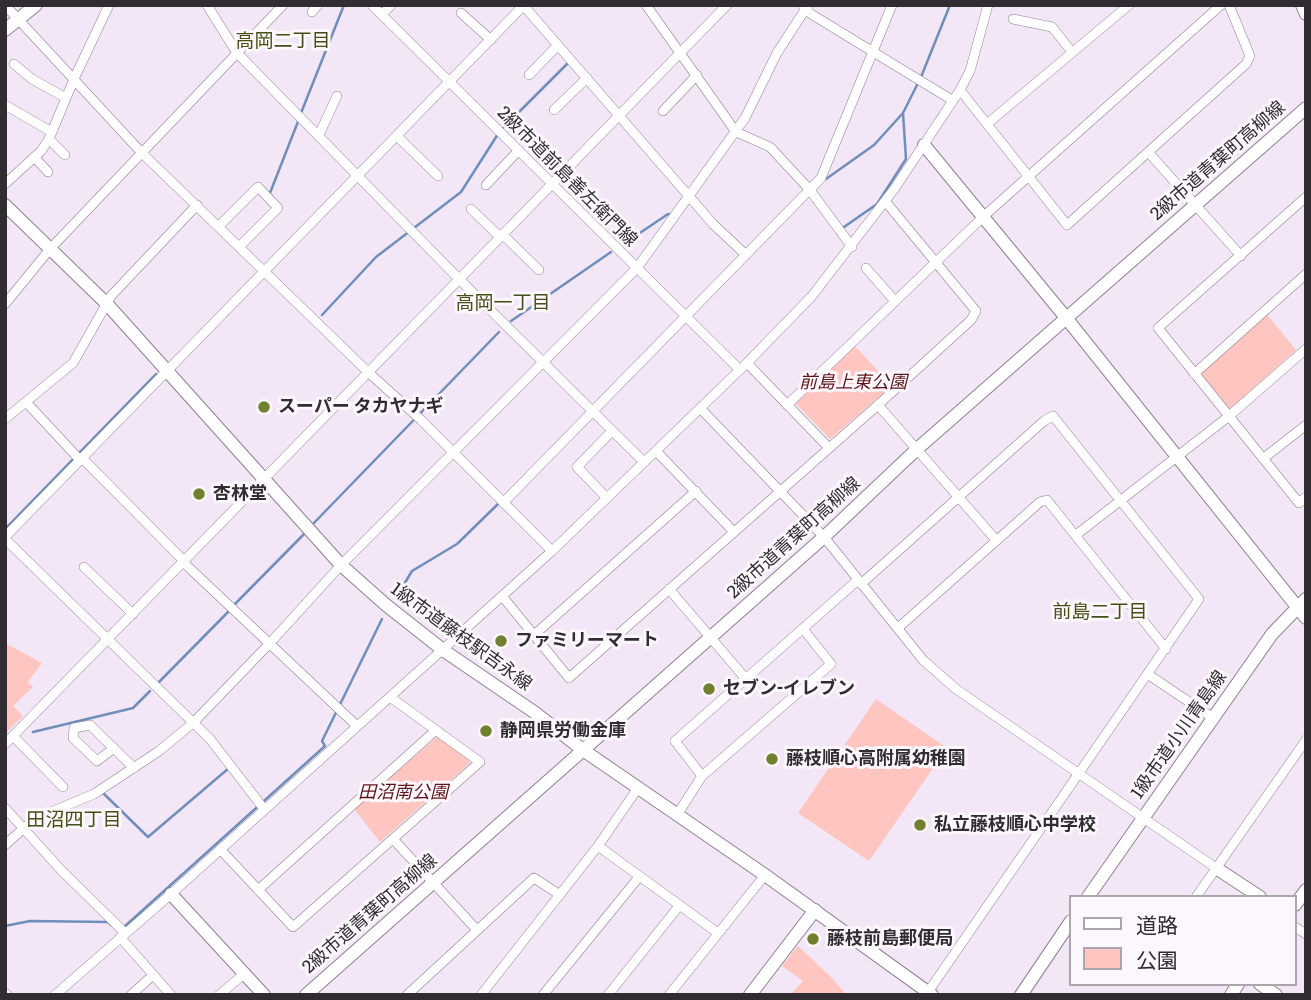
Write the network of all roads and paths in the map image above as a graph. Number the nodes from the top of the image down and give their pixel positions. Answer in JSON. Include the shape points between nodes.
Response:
{"nodes":[{"id":1,"x":5,"y":5,"type":"edge"},
{"id":2,"x":36,"y":5,"type":"edge"},
{"id":3,"x":109,"y":5,"type":"edge"},
{"id":4,"x":207,"y":5,"type":"edge"},
{"id":5,"x":284,"y":5,"type":"edge"},
{"id":6,"x":372,"y":5,"type":"edge"},
{"id":7,"x":391,"y":5,"type":"edge"},
{"id":8,"x":646,"y":5,"type":"edge"},
{"id":9,"x":727,"y":5,"type":"edge"},
{"id":10,"x":892,"y":5,"type":"edge"},
{"id":11,"x":988,"y":5,"type":"edge"},
{"id":12,"x":1129,"y":5,"type":"edge"},
{"id":13,"x":1221,"y":5,"type":"edge"},
{"id":14,"x":1229,"y":5,"type":"edge"},
{"id":15,"x":1302,"y":5,"type":"edge"},
{"id":16,"x":524,"y":6,"type":"edge"},
{"id":17,"x":805,"y":6,"type":"edge"},
{"id":18,"x":461,"y":13,"type":"dead end"},
{"id":19,"x":1306,"y":14,"type":"edge"},
{"id":20,"x":382,"y":15,"type":"junction"},
{"id":21,"x":19,"y":19,"type":"junction"},
{"id":22,"x":1013,"y":19,"type":"dead end"},
{"id":23,"x":5,"y":30,"type":"edge"},
{"id":24,"x":491,"y":40,"type":"junction"},
{"id":25,"x":558,"y":45,"type":"junction"},
{"id":26,"x":873,"y":51,"type":"junction"},
{"id":27,"x":237,"y":52,"type":"junction"},
{"id":28,"x":1072,"y":52,"type":"junction"},
{"id":29,"x":680,"y":54,"type":"junction"},
{"id":30,"x":14,"y":64,"type":"dead end"},
{"id":31,"x":529,"y":75,"type":"dead end"},
{"id":32,"x":697,"y":75,"type":"junction"},
{"id":33,"x":587,"y":78,"type":"junction"},
{"id":34,"x":74,"y":79,"type":"junction"},
{"id":35,"x":449,"y":82,"type":"junction"},
{"id":36,"x":960,"y":90,"type":"junction"},
{"id":37,"x":337,"y":96,"type":"dead end"},
{"id":38,"x":66,"y":98,"type":"junction"},
{"id":39,"x":952,"y":100,"type":"junction"},
{"id":40,"x":5,"y":105,"type":"edge"},
{"id":41,"x":1306,"y":108,"type":"edge"},
{"id":42,"x":554,"y":110,"type":"dead end"},
{"id":43,"x":663,"y":111,"type":"dead end"},
{"id":44,"x":619,"y":115,"type":"junction"},
{"id":45,"x":987,"y":124,"type":"junction"},
{"id":46,"x":736,"y":132,"type":"junction"},
{"id":47,"x":320,"y":135,"type":"junction"},
{"id":48,"x":50,"y":136,"type":"junction"},
{"id":49,"x":397,"y":136,"type":"junction"},
{"id":50,"x":924,"y":145,"type":"junction"},
{"id":51,"x":518,"y":151,"type":"junction"},
{"id":52,"x":141,"y":152,"type":"junction"},
{"id":53,"x":1149,"y":153,"type":"junction"},
{"id":54,"x":65,"y":155,"type":"dead end"},
{"id":55,"x":34,"y":157,"type":"junction"},
{"id":56,"x":48,"y":172,"type":"dead end"},
{"id":57,"x":359,"y":175,"type":"junction"},
{"id":58,"x":438,"y":176,"type":"dead end"},
{"id":59,"x":1028,"y":176,"type":"junction"},
{"id":60,"x":5,"y":184,"type":"edge"},
{"id":61,"x":551,"y":184,"type":"junction"},
{"id":62,"x":486,"y":185,"type":"dead end"},
{"id":63,"x":810,"y":190,"type":"junction"},
{"id":64,"x":689,"y":195,"type":"junction"},
{"id":65,"x":1306,"y":197,"type":"edge"},
{"id":66,"x":886,"y":201,"type":"junction"},
{"id":67,"x":1194,"y":203,"type":"junction"},
{"id":68,"x":5,"y":205,"type":"edge"},
{"id":69,"x":197,"y":205,"type":"junction"},
{"id":70,"x":471,"y":209,"type":"dead end"},
{"id":71,"x":984,"y":216,"type":"junction"},
{"id":72,"x":219,"y":226,"type":"junction"},
{"id":73,"x":501,"y":235,"type":"junction"},
{"id":74,"x":240,"y":246,"type":"junction"},
{"id":75,"x":852,"y":247,"type":"junction"},
{"id":76,"x":50,"y":249,"type":"junction"},
{"id":77,"x":746,"y":255,"type":"junction"},
{"id":78,"x":1241,"y":256,"type":"junction"},
{"id":79,"x":935,"y":262,"type":"junction"},
{"id":80,"x":637,"y":268,"type":"junction"},
{"id":81,"x":866,"y":268,"type":"dead end"},
{"id":82,"x":265,"y":270,"type":"junction"},
{"id":83,"x":539,"y":270,"type":"dead end"},
{"id":84,"x":1306,"y":274,"type":"edge"},
{"id":85,"x":459,"y":279,"type":"junction"},
{"id":86,"x":7,"y":299,"type":"edge"},
{"id":87,"x":894,"y":300,"type":"junction"},
{"id":88,"x":107,"y":304,"type":"junction"},
{"id":89,"x":685,"y":317,"type":"junction"},
{"id":90,"x":1067,"y":318,"type":"junction"},
{"id":91,"x":1306,"y":349,"type":"edge"},
{"id":92,"x":544,"y":364,"type":"junction"},
{"id":93,"x":744,"y":367,"type":"junction"},
{"id":94,"x":168,"y":370,"type":"junction"},
{"id":95,"x":368,"y":372,"type":"junction"},
{"id":96,"x":1194,"y":374,"type":"junction"},
{"id":97,"x":26,"y":402,"type":"junction"},
{"id":98,"x":787,"y":405,"type":"junction"},
{"id":99,"x":878,"y":405,"type":"junction"},
{"id":100,"x":700,"y":408,"type":"junction"},
{"id":101,"x":592,"y":411,"type":"junction"},
{"id":102,"x":1227,"y":417,"type":"junction"},
{"id":103,"x":5,"y":419,"type":"edge"},
{"id":104,"x":1306,"y":425,"type":"edge"},
{"id":105,"x":612,"y":430,"type":"junction"},
{"id":106,"x":829,"y":448,"type":"junction"},
{"id":107,"x":917,"y":449,"type":"junction"},
{"id":108,"x":656,"y":451,"type":"junction"},
{"id":109,"x":454,"y":454,"type":"junction"},
{"id":110,"x":79,"y":457,"type":"junction"},
{"id":111,"x":1177,"y":458,"type":"junction"},
{"id":112,"x":1264,"y":458,"type":"junction"},
{"id":113,"x":644,"y":462,"type":"junction"},
{"id":114,"x":263,"y":479,"type":"junction"},
{"id":115,"x":696,"y":491,"type":"junction"},
{"id":116,"x":780,"y":491,"type":"junction"},
{"id":117,"x":958,"y":497,"type":"junction"},
{"id":118,"x":1306,"y":497,"type":"edge"},
{"id":119,"x":607,"y":498,"type":"junction"},
{"id":120,"x":1121,"y":501,"type":"junction"},
{"id":121,"x":503,"y":503,"type":"junction"},
{"id":122,"x":734,"y":532,"type":"junction"},
{"id":123,"x":1076,"y":535,"type":"junction"},
{"id":124,"x":824,"y":537,"type":"junction"},
{"id":125,"x":5,"y":538,"type":"edge"},
{"id":126,"x":996,"y":540,"type":"junction"},
{"id":127,"x":552,"y":551,"type":"junction"},
{"id":128,"x":184,"y":561,"type":"junction"},
{"id":129,"x":341,"y":565,"type":"junction"},
{"id":130,"x":84,"y":567,"type":"dead end"},
{"id":131,"x":860,"y":582,"type":"junction"},
{"id":132,"x":669,"y":589,"type":"junction"},
{"id":133,"x":502,"y":596,"type":"junction"},
{"id":134,"x":1301,"y":603,"type":"edge"},
{"id":135,"x":133,"y":614,"type":"junction"},
{"id":136,"x":1306,"y":618,"type":"edge"},
{"id":137,"x":898,"y":628,"type":"junction"},
{"id":138,"x":803,"y":629,"type":"junction"},
{"id":139,"x":534,"y":635,"type":"junction"},
{"id":140,"x":710,"y":637,"type":"junction"},
{"id":141,"x":108,"y":639,"type":"junction"},
{"id":142,"x":270,"y":643,"type":"junction"},
{"id":143,"x":1166,"y":649,"type":"junction"},
{"id":144,"x":443,"y":650,"type":"junction"},
{"id":145,"x":1149,"y":675,"type":"junction"},
{"id":146,"x":746,"y":679,"type":"junction"},
{"id":147,"x":390,"y":698,"type":"junction"},
{"id":148,"x":1213,"y":718,"type":"junction"},
{"id":149,"x":193,"y":723,"type":"junction"},
{"id":150,"x":357,"y":726,"type":"junction"},
{"id":151,"x":436,"y":730,"type":"junction"},
{"id":152,"x":13,"y":736,"type":"junction"},
{"id":153,"x":1306,"y":740,"type":"edge"},
{"id":154,"x":5,"y":744,"type":"edge"},
{"id":155,"x":114,"y":748,"type":"junction"},
{"id":156,"x":583,"y":750,"type":"junction"},
{"id":157,"x":134,"y":768,"type":"junction"},
{"id":158,"x":1078,"y":773,"type":"junction"},
{"id":159,"x":702,"y":776,"type":"junction"},
{"id":160,"x":63,"y":787,"type":"dead end"},
{"id":161,"x":638,"y":788,"type":"junction"},
{"id":162,"x":261,"y":805,"type":"junction"},
{"id":163,"x":5,"y":808,"type":"edge"},
{"id":164,"x":677,"y":815,"type":"junction"},
{"id":165,"x":1144,"y":816,"type":"junction"},
{"id":166,"x":23,"y":826,"type":"junction"},
{"id":167,"x":394,"y":840,"type":"junction"},
{"id":168,"x":5,"y":845,"type":"edge"},
{"id":169,"x":598,"y":846,"type":"junction"},
{"id":170,"x":220,"y":849,"type":"junction"},
{"id":171,"x":1216,"y":868,"type":"junction"},
{"id":172,"x":765,"y":875,"type":"junction"},
{"id":173,"x":639,"y":877,"type":"junction"},
{"id":174,"x":433,"y":883,"type":"junction"},
{"id":175,"x":258,"y":890,"type":"junction"},
{"id":176,"x":171,"y":894,"type":"junction"},
{"id":177,"x":560,"y":895,"type":"junction"},
{"id":178,"x":1089,"y":895,"type":"edge"},
{"id":179,"x":1197,"y":895,"type":"edge"},
{"id":180,"x":1257,"y":895,"type":"edge"},
{"id":181,"x":679,"y":906,"type":"junction"},
{"id":182,"x":815,"y":910,"type":"junction"},
{"id":183,"x":1070,"y":922,"type":"edge"},
{"id":184,"x":477,"y":930,"type":"junction"},
{"id":185,"x":121,"y":933,"type":"junction"},
{"id":186,"x":718,"y":933,"type":"junction"},
{"id":187,"x":244,"y":974,"type":"junction"},
{"id":188,"x":153,"y":975,"type":"junction"},
{"id":189,"x":930,"y":993,"type":"edge"},
{"id":190,"x":55,"y":995,"type":"edge"},
{"id":191,"x":131,"y":995,"type":"edge"},
{"id":192,"x":171,"y":995,"type":"edge"},
{"id":193,"x":219,"y":995,"type":"edge"},
{"id":194,"x":264,"y":995,"type":"edge"},
{"id":195,"x":306,"y":995,"type":"edge"},
{"id":196,"x":407,"y":995,"type":"edge"},
{"id":197,"x":481,"y":995,"type":"edge"},
{"id":198,"x":544,"y":995,"type":"edge"},
{"id":199,"x":608,"y":995,"type":"edge"},
{"id":200,"x":669,"y":995,"type":"edge"},
{"id":201,"x":750,"y":995,"type":"edge"},
{"id":202,"x":1020,"y":995,"type":"edge"}],
"edges":[{"from":1,"to":21,"type":"street"},
{"from":2,"to":21,"type":"street"},
{"from":3,"to":34,"type":"street"},
{"from":4,"to":27,"type":"street"},
{"from":5,"to":27,"type":"street"},
{"from":6,"to":20,"type":"street","name":"2級市道前島善左衛門線"},
{"from":7,"to":20,"type":"street"},
{"from":8,"to":29,"type":"street"},
{"from":9,"to":29,"type":"street"},
{"from":10,"to":26,"type":"street"},
{"from":11,"to":36,"type":"street","via":[[971,71]]},
{"from":12,"to":28,"type":"street"},
{"from":13,"to":59,"type":"street"},
{"from":14,"to":53,"type":"street","via":[[1250,57]]},
{"from":15,"to":19,"type":"street"},
{"from":16,"to":24,"type":"street"},
{"from":16,"to":25,"type":"street"},
{"from":17,"to":26,"type":"street"},
{"from":17,"to":46,"type":"street"},
{"from":18,"to":24,"type":"street"},
{"from":20,"to":35,"type":"street","name":"2級市道前島善左衛門線"},
{"from":21,"to":23,"type":"street"},
{"from":21,"to":34,"type":"street"},
{"from":22,"to":28,"type":"street","via":[[1052,27]]},
{"from":24,"to":35,"type":"street"},
{"from":25,"to":31,"type":"street"},
{"from":25,"to":33,"type":"street"},
{"from":26,"to":39,"type":"street"},
{"from":26,"to":63,"type":"street","via":[[821,178]]},
{"from":27,"to":47,"type":"street"},
{"from":27,"to":52,"type":"street"},
{"from":28,"to":45,"type":"street"},
{"from":29,"to":32,"type":"street"},
{"from":29,"to":44,"type":"street"},
{"from":30,"to":38,"type":"street"},
{"from":32,"to":43,"type":"street"},
{"from":32,"to":46,"type":"street"},
{"from":33,"to":42,"type":"street"},
{"from":33,"to":44,"type":"street"},
{"from":34,"to":38,"type":"street"},
{"from":34,"to":52,"type":"street"},
{"from":35,"to":49,"type":"street"},
{"from":35,"to":51,"type":"street","name":"2級市道前島善左衛門線"},
{"from":36,"to":39,"type":"street"},
{"from":36,"to":45,"type":"street"},
{"from":37,"to":47,"type":"street"},
{"from":38,"to":48,"type":"street"},
{"from":39,"to":50,"type":"street"},
{"from":40,"to":48,"type":"street"},
{"from":41,"to":67,"type":"street","name":"2級市道青葉町高柳線"},
{"from":44,"to":61,"type":"street"},
{"from":44,"to":64,"type":"street"},
{"from":45,"to":59,"type":"street"},
{"from":46,"to":63,"type":"street","via":[[770,147]]},
{"from":46,"to":64,"type":"street"},
{"from":47,"to":57,"type":"street"},
{"from":48,"to":54,"type":"street"},
{"from":48,"to":55,"type":"street"},
{"from":49,"to":57,"type":"street"},
{"from":49,"to":58,"type":"street"},
{"from":50,"to":66,"type":"street"},
{"from":50,"to":71,"type":"street"},
{"from":51,"to":61,"type":"street","name":"2級市道前島善左衛門線"},
{"from":51,"to":62,"type":"street"},
{"from":52,"to":69,"type":"street"},
{"from":52,"to":76,"type":"street"},
{"from":53,"to":59,"type":"street","via":[[1067,225]]},
{"from":53,"to":67,"type":"street"},
{"from":55,"to":56,"type":"street"},
{"from":55,"to":60,"type":"street"},
{"from":57,"to":82,"type":"street"},
{"from":57,"to":85,"type":"street"},
{"from":59,"to":71,"type":"street"},
{"from":61,"to":73,"type":"street"},
{"from":61,"to":80,"type":"street","name":"2級市道前島善左衛門線"},
{"from":63,"to":75,"type":"street"},
{"from":63,"to":77,"type":"street"},
{"from":64,"to":77,"type":"street"},
{"from":64,"to":80,"type":"street"},
{"from":65,"to":78,"type":"street"},
{"from":66,"to":75,"type":"street"},
{"from":66,"to":79,"type":"street"},
{"from":67,"to":78,"type":"street"},
{"from":67,"to":90,"type":"street","name":"2級市道青葉町高柳線"},
{"from":68,"to":76,"type":"street","name":"1級市道藤枝駅吉永線"},
{"from":69,"to":72,"type":"street"},
{"from":69,"to":88,"type":"street"},
{"from":70,"to":73,"type":"street"},
{"from":71,"to":79,"type":"street"},
{"from":71,"to":90,"type":"street"},
{"from":72,"to":74,"type":"street"},
{"from":72,"to":74,"type":"street","via":[[258,187],[278,208]]},
{"from":73,"to":83,"type":"street"},
{"from":73,"to":85,"type":"street"},
{"from":74,"to":82,"type":"street"},
{"from":75,"to":93,"type":"street"},
{"from":76,"to":86,"type":"street"},
{"from":76,"to":88,"type":"street","name":"1級市道藤枝駅吉永線"},
{"from":77,"to":89,"type":"street"},
{"from":78,"to":96,"type":"street","via":[[1158,328]]},
{"from":79,"to":87,"type":"street"},
{"from":79,"to":99,"type":"street","via":[[976,311]]},
{"from":80,"to":89,"type":"street","name":"2級市道前島善左衛門線"},
{"from":80,"to":92,"type":"street"},
{"from":81,"to":87,"type":"street"},
{"from":82,"to":94,"type":"street"},
{"from":82,"to":95,"type":"street"},
{"from":84,"to":96,"type":"street"},
{"from":85,"to":92,"type":"street"},
{"from":85,"to":95,"type":"street"},
{"from":87,"to":98,"type":"street"},
{"from":88,"to":94,"type":"street","name":"1級市道藤枝駅吉永線"},
{"from":88,"to":97,"type":"street","via":[[73,363]]},
{"from":89,"to":93,"type":"street","name":"2級市道前島善左衛門線"},
{"from":89,"to":101,"type":"street"},
{"from":90,"to":107,"type":"street","name":"2級市道青葉町高柳線"},
{"from":90,"to":111,"type":"street"},
{"from":91,"to":102,"type":"street"},
{"from":92,"to":101,"type":"street"},
{"from":92,"to":109,"type":"street"},
{"from":93,"to":98,"type":"street","name":"2級市道前島善左衛門線"},
{"from":93,"to":100,"type":"street"},
{"from":94,"to":110,"type":"street"},
{"from":94,"to":114,"type":"street","name":"1級市道藤枝駅吉永線"},
{"from":95,"to":109,"type":"street"},
{"from":95,"to":114,"type":"street"},
{"from":96,"to":102,"type":"street"},
{"from":97,"to":103,"type":"street"},
{"from":97,"to":110,"type":"street"},
{"from":98,"to":106,"type":"street","name":"2級市道前島善左衛門線"},
{"from":99,"to":106,"type":"street"},
{"from":99,"to":107,"type":"street"},
{"from":100,"to":108,"type":"street"},
{"from":100,"to":116,"type":"street"},
{"from":101,"to":105,"type":"street"},
{"from":101,"to":121,"type":"street"},
{"from":102,"to":111,"type":"street"},
{"from":102,"to":112,"type":"street"},
{"from":104,"to":112,"type":"street"},
{"from":105,"to":113,"type":"street"},
{"from":105,"to":119,"type":"street","via":[[577,467]]},
{"from":106,"to":116,"type":"street"},
{"from":107,"to":117,"type":"street"},
{"from":107,"to":124,"type":"street","name":"2級市道青葉町高柳線"},
{"from":108,"to":113,"type":"street"},
{"from":108,"to":115,"type":"street"},
{"from":109,"to":121,"type":"street"},
{"from":109,"to":129,"type":"street"},
{"from":110,"to":125,"type":"street"},
{"from":110,"to":128,"type":"street"},
{"from":111,"to":120,"type":"street"},
{"from":111,"to":134,"type":"street"},
{"from":112,"to":118,"type":"street","via":[[1299,503]]},
{"from":113,"to":119,"type":"street"},
{"from":114,"to":128,"type":"street"},
{"from":114,"to":129,"type":"street","name":"1級市道藤枝駅吉永線"},
{"from":115,"to":122,"type":"street"},
{"from":115,"to":139,"type":"street"},
{"from":116,"to":122,"type":"street"},
{"from":116,"to":124,"type":"street"},
{"from":117,"to":120,"type":"street","via":[[1053,416]]},
{"from":117,"to":126,"type":"street"},
{"from":117,"to":131,"type":"street"},
{"from":119,"to":127,"type":"street"},
{"from":120,"to":123,"type":"street"},
{"from":120,"to":143,"type":"street","via":[[1199,599]]},
{"from":121,"to":127,"type":"street"},
{"from":122,"to":132,"type":"street"},
{"from":123,"to":126,"type":"street","via":[[1047,500]]},
{"from":123,"to":143,"type":"street"},
{"from":124,"to":131,"type":"street"},
{"from":124,"to":140,"type":"street","name":"2級市道青葉町高柳線"},
{"from":125,"to":141,"type":"street"},
{"from":126,"to":137,"type":"street"},
{"from":127,"to":133,"type":"street"},
{"from":128,"to":135,"type":"street"},
{"from":128,"to":142,"type":"street"},
{"from":129,"to":142,"type":"street"},
{"from":129,"to":144,"type":"street","name":"1級市道藤枝駅吉永線"},
{"from":130,"to":135,"type":"street"},
{"from":131,"to":137,"type":"street"},
{"from":131,"to":138,"type":"street"},
{"from":132,"to":139,"type":"street","via":[[569,678]]},
{"from":132,"to":140,"type":"street"},
{"from":133,"to":139,"type":"street"},
{"from":133,"to":144,"type":"street"},
{"from":134,"to":136,"type":"street"},
{"from":134,"to":148,"type":"street","name":"1級市道小川青島線","via":[[1272,634]]},
{"from":135,"to":141,"type":"street"},
{"from":137,"to":158,"type":"street","via":[[923,660],[956,689]]},
{"from":138,"to":146,"type":"street"},
{"from":138,"to":159,"type":"street","via":[[831,664]]},
{"from":140,"to":146,"type":"street"},
{"from":140,"to":156,"type":"street","name":"2級市道青葉町高柳線"},
{"from":141,"to":149,"type":"street"},
{"from":141,"to":152,"type":"street"},
{"from":142,"to":149,"type":"street"},
{"from":142,"to":150,"type":"street"},
{"from":143,"to":145,"type":"street"},
{"from":144,"to":147,"type":"street"},
{"from":144,"to":156,"type":"street","name":"1級市道藤枝駅吉永線"},
{"from":145,"to":148,"type":"street"},
{"from":145,"to":158,"type":"street"},
{"from":146,"to":159,"type":"street","via":[[674,741]]},
{"from":147,"to":150,"type":"street"},
{"from":147,"to":151,"type":"street"},
{"from":148,"to":165,"type":"street","name":"1級市道小川青島線"},
{"from":149,"to":157,"type":"street"},
{"from":149,"to":162,"type":"street"},
{"from":150,"to":162,"type":"street"},
{"from":151,"to":167,"type":"street","via":[[480,762]]},
{"from":151,"to":175,"type":"street"},
{"from":152,"to":154,"type":"street"},
{"from":152,"to":160,"type":"street"},
{"from":153,"to":171,"type":"street"},
{"from":155,"to":155,"type":"street","via":[[90,725],[74,728],[73,738],[97,761]]},
{"from":155,"to":157,"type":"street"},
{"from":156,"to":161,"type":"street","name":"1級市道藤枝駅吉永線"},
{"from":156,"to":174,"type":"street","name":"2級市道青葉町高柳線"},
{"from":157,"to":166,"type":"street","via":[[94,794]]},
{"from":158,"to":165,"type":"street"},
{"from":158,"to":189,"type":"street"},
{"from":159,"to":164,"type":"street"},
{"from":161,"to":164,"type":"street","name":"1級市道藤枝駅吉永線"},
{"from":161,"to":169,"type":"street"},
{"from":162,"to":170,"type":"street"},
{"from":163,"to":166,"type":"street"},
{"from":164,"to":172,"type":"street","name":"1級市道藤枝駅吉永線"},
{"from":165,"to":171,"type":"street"},
{"from":165,"to":178,"type":"street","name":"1級市道小川青島線"},
{"from":166,"to":168,"type":"street"},
{"from":166,"to":185,"type":"street"},
{"from":167,"to":174,"type":"street"},
{"from":167,"to":175,"type":"street","via":[[293,928]]},
{"from":169,"to":173,"type":"street"},
{"from":169,"to":177,"type":"street"},
{"from":170,"to":175,"type":"street"},
{"from":170,"to":176,"type":"street"},
{"from":171,"to":179,"type":"street"},
{"from":171,"to":180,"type":"street"},
{"from":172,"to":182,"type":"street","name":"1級市道藤枝駅吉永線"},
{"from":172,"to":186,"type":"street"},
{"from":173,"to":181,"type":"street"},
{"from":173,"to":198,"type":"street"},
{"from":174,"to":184,"type":"street"},
{"from":174,"to":195,"type":"street","name":"2級市道青葉町高柳線"},
{"from":176,"to":185,"type":"street"},
{"from":176,"to":187,"type":"street"},
{"from":177,"to":184,"type":"street","via":[[534,878]]},
{"from":177,"to":197,"type":"street"},
{"from":181,"to":186,"type":"street"},
{"from":181,"to":199,"type":"street"},
{"from":182,"to":189,"type":"street","name":"1級市道藤枝駅吉永線"},
{"from":182,"to":201,"type":"street"},
{"from":183,"to":202,"type":"street"},
{"from":184,"to":196,"type":"street"},
{"from":185,"to":188,"type":"street"},
{"from":185,"to":190,"type":"street"},
{"from":186,"to":200,"type":"street"},
{"from":187,"to":193,"type":"street"},
{"from":187,"to":194,"type":"street"},
{"from":188,"to":191,"type":"street"},
{"from":188,"to":192,"type":"street"}]}
